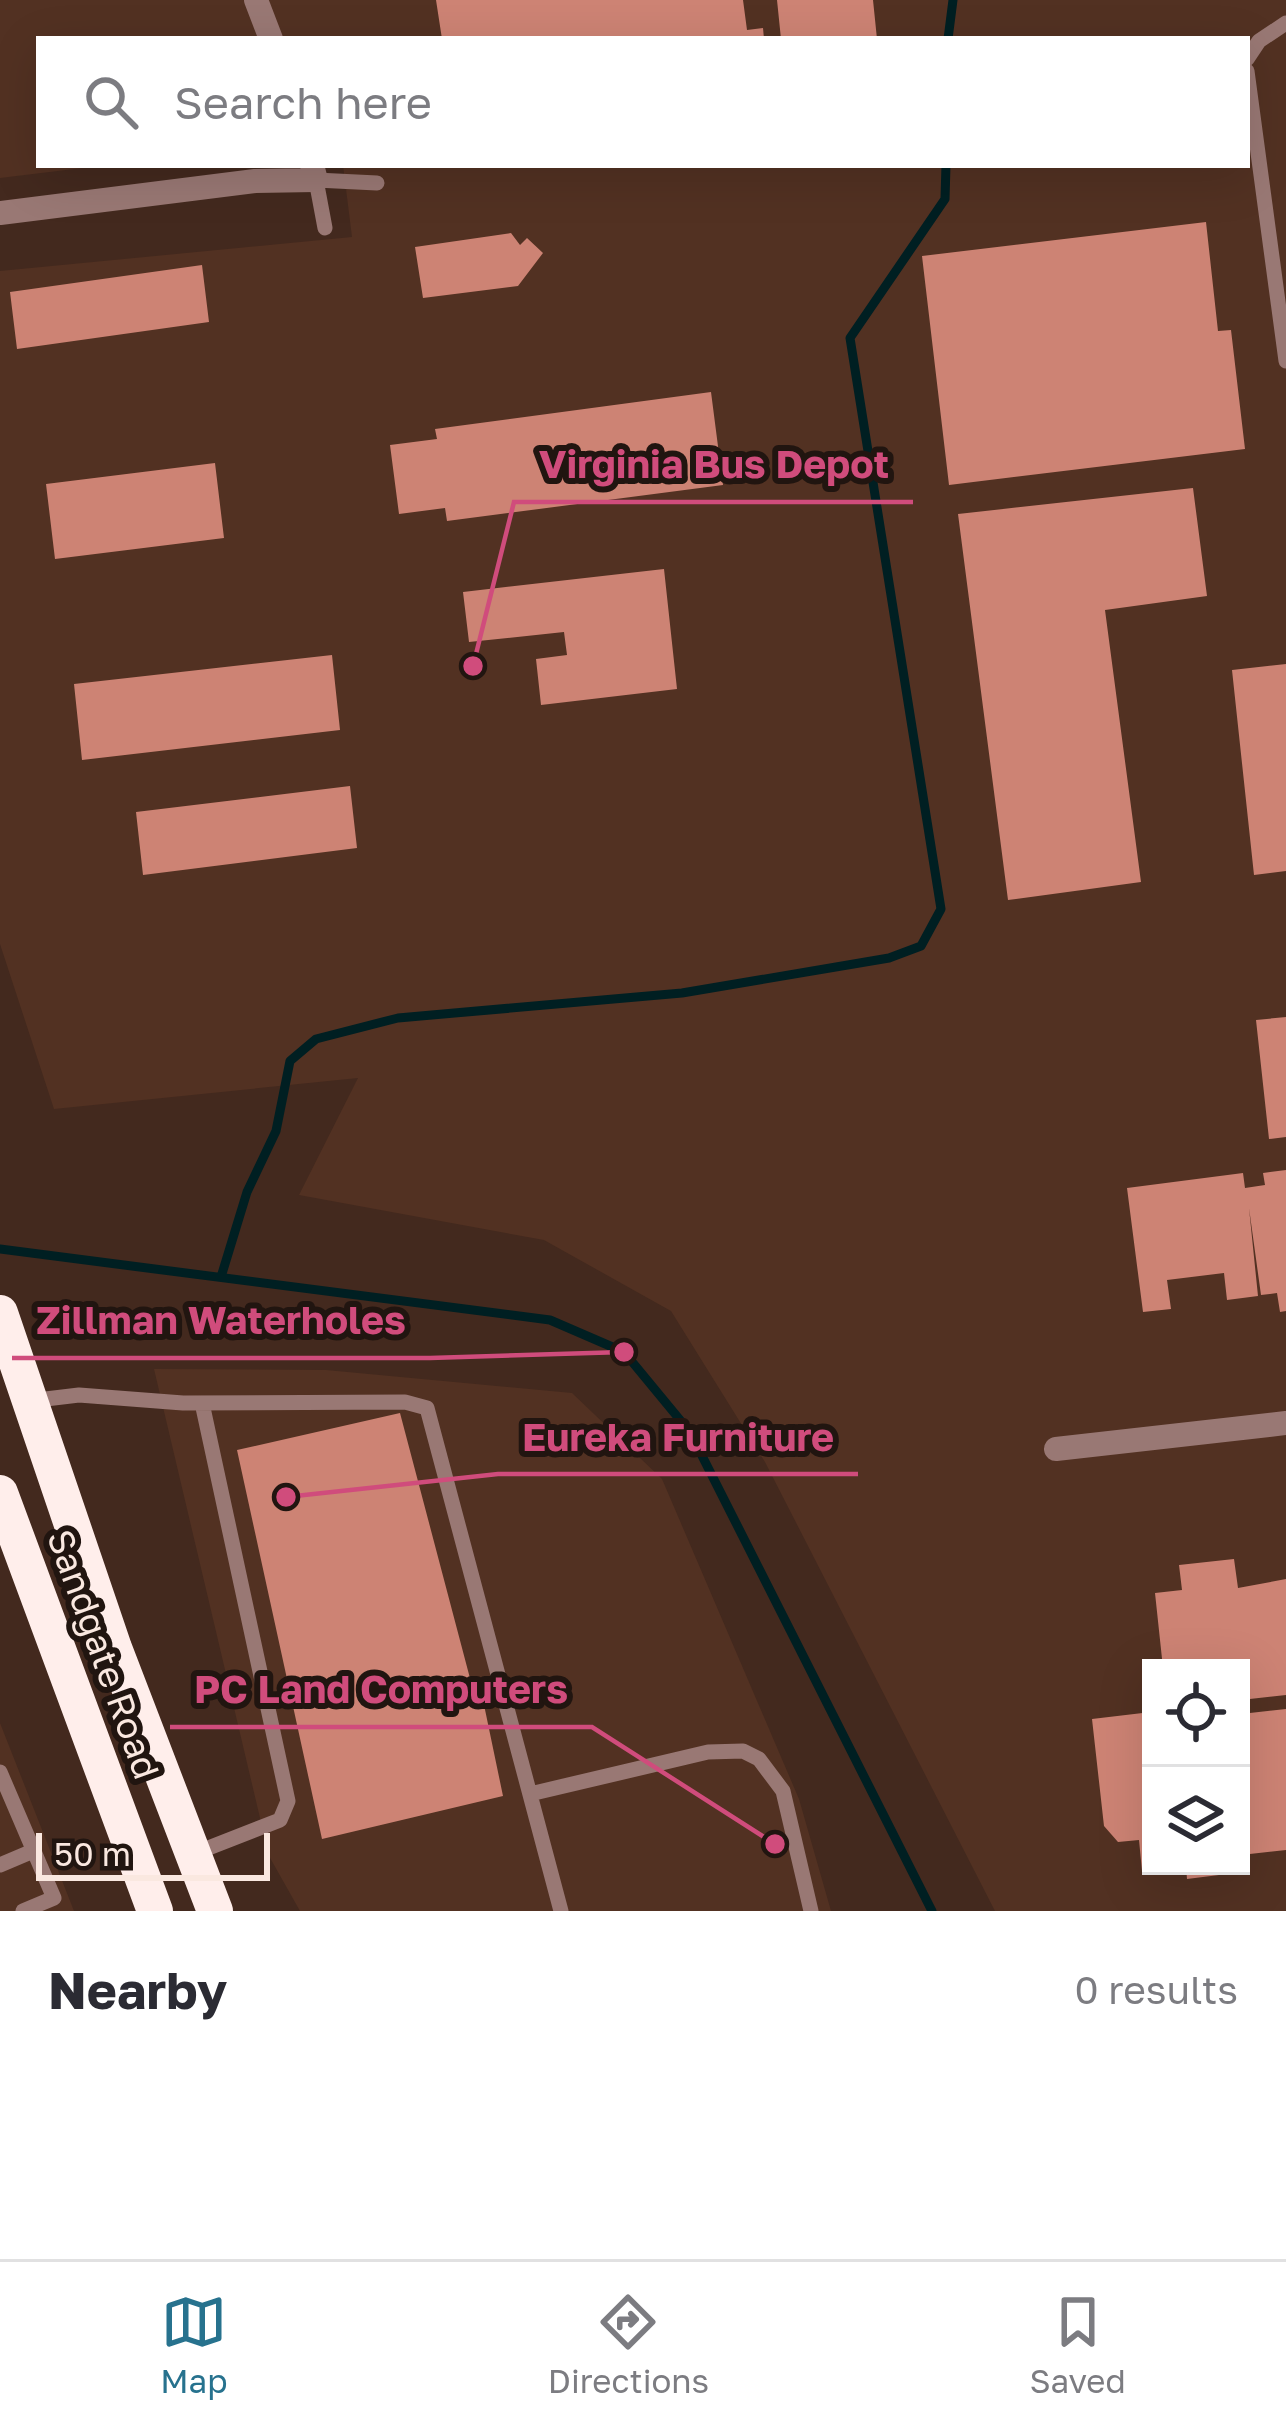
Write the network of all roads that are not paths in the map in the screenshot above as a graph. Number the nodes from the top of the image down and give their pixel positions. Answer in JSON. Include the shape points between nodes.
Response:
{"nodes":[{"id":1,"x":256,"y":0,"type":"edge"},
{"id":2,"x":1286,"y":23,"type":"edge"},
{"id":3,"x":270,"y":36,"type":"edge"},
{"id":4,"x":1250,"y":54,"type":"edge"},
{"id":5,"x":1250,"y":93,"type":"edge"},
{"id":6,"x":314,"y":172,"type":"edge"},
{"id":7,"x":376,"y":183,"type":"dead end"},
{"id":8,"x":0,"y":213,"type":"edge"},
{"id":9,"x":325,"y":227,"type":"dead end"},
{"id":10,"x":1286,"y":361,"type":"edge"},
{"id":11,"x":1,"y":1316,"type":"edge"},
{"id":12,"x":29,"y":1401,"type":"junction"},
{"id":13,"x":202,"y":1403,"type":"junction"},
{"id":14,"x":1286,"y":1423,"type":"edge"},
{"id":15,"x":1055,"y":1449,"type":"dead end"},
{"id":16,"x":0,"y":1493,"type":"edge"},
{"id":17,"x":0,"y":1772,"type":"edge"},
{"id":18,"x":530,"y":1794,"type":"junction"},
{"id":19,"x":33,"y":1851,"type":"junction"},
{"id":20,"x":194,"y":1854,"type":"junction"},
{"id":21,"x":0,"y":1865,"type":"edge"},
{"id":22,"x":57,"y":1905,"type":"edge"},
{"id":23,"x":23,"y":1911,"type":"edge"},
{"id":24,"x":155,"y":1911,"type":"edge"},
{"id":25,"x":215,"y":1911,"type":"edge"},
{"id":26,"x":561,"y":1911,"type":"edge"},
{"id":27,"x":811,"y":1911,"type":"edge"}],
"edges":[{"from":1,"to":3,"type":"street"},
{"from":2,"to":4,"type":"lane"},
{"from":5,"to":10,"type":"lane"},
{"from":6,"to":7,"type":"lane"},
{"from":6,"to":8,"type":"street"},
{"from":6,"to":9,"type":"lane"},
{"from":11,"to":12,"type":"highway","name":"Sandgate Road"},
{"from":12,"to":13,"type":"lane","via":[[79,1395]]},
{"from":12,"to":20,"type":"highway","name":"Sandgate Road"},
{"from":13,"to":18,"type":"lane","via":[[427,1408]]},
{"from":13,"to":20,"type":"lane","via":[[288,1802],[280,1820]]},
{"from":14,"to":15,"type":"street"},
{"from":16,"to":24,"type":"highway","name":"Sandgate Road"},
{"from":17,"to":19,"type":"lane"},
{"from":18,"to":26,"type":"lane"},
{"from":18,"to":27,"type":"lane","via":[[742,1751],[759,1759],[782,1791]]},
{"from":19,"to":21,"type":"lane"},
{"from":19,"to":22,"type":"lane"},
{"from":20,"to":25,"type":"highway","name":"Sandgate Road"},
{"from":22,"to":23,"type":"lane"}]}
